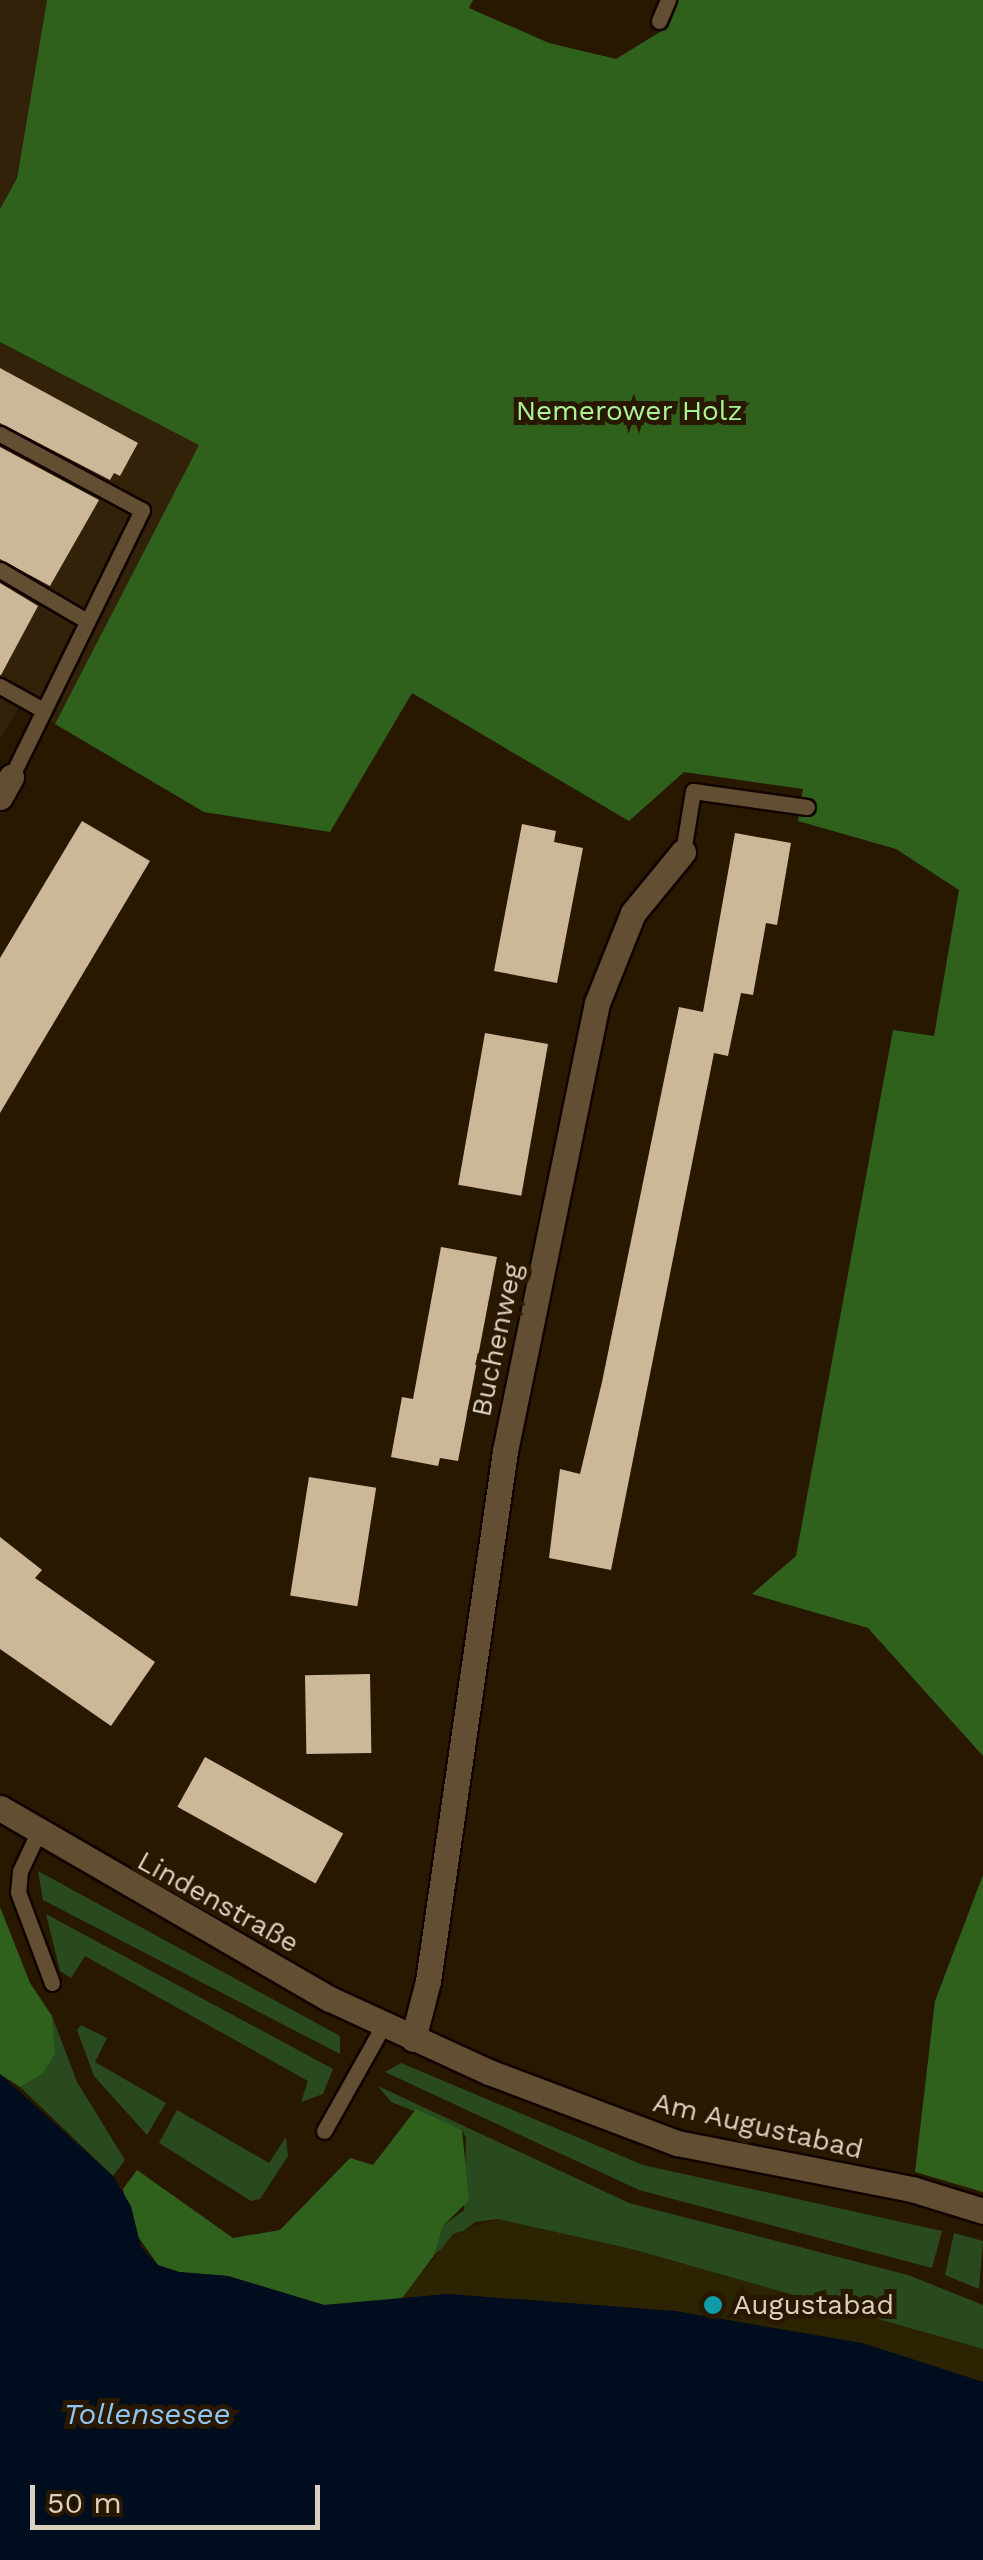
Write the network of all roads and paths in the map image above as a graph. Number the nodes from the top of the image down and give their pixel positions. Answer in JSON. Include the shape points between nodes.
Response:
{"nodes":[{"id":1,"x":668,"y":0,"type":"edge"},
{"id":2,"x":659,"y":21,"type":"dead end"},
{"id":3,"x":0,"y":434,"type":"edge"},
{"id":4,"x":0,"y":570,"type":"edge"},
{"id":5,"x":87,"y":621,"type":"junction"},
{"id":6,"x":0,"y":686,"type":"edge"},
{"id":7,"x":43,"y":710,"type":"junction"},
{"id":8,"x":6,"y":787,"type":"edge"},
{"id":9,"x":807,"y":807,"type":"dead end"},
{"id":10,"x":683,"y":852,"type":"joint"},
{"id":11,"x":0,"y":1808,"type":"edge"},
{"id":12,"x":38,"y":1833,"type":"junction"},
{"id":13,"x":52,"y":1983,"type":"dead end"},
{"id":14,"x":383,"y":2026,"type":"junction"},
{"id":15,"x":412,"y":2039,"type":"junction"},
{"id":16,"x":324,"y":2131,"type":"dead end"},
{"id":17,"x":983,"y":2210,"type":"edge"}],
"edges":[{"from":1,"to":2,"type":"lane"},
{"from":3,"to":5,"type":"lane","via":[[142,510]]},
{"from":4,"to":5,"type":"lane"},
{"from":5,"to":7,"type":"lane"},
{"from":6,"to":7,"type":"lane"},
{"from":7,"to":8,"type":"lane"},
{"from":9,"to":10,"type":"lane","name":"Buchenweg","via":[[693,791]]},
{"from":10,"to":15,"type":"street","name":"Buchenweg","via":[[632,913],[597,1003],[504,1451],[428,1982]]},
{"from":11,"to":12,"type":"street","name":"Lindenstraße"},
{"from":12,"to":13,"type":"lane","via":[[18,1892]]},
{"from":12,"to":14,"type":"street","name":"Lindenstraße"},
{"from":14,"to":15,"type":"street","name":"Lindenstraße"},
{"from":14,"to":16,"type":"lane"},
{"from":15,"to":17,"type":"street","name":"Am Augustabad","via":[[677,2143],[912,2189]]}]}
